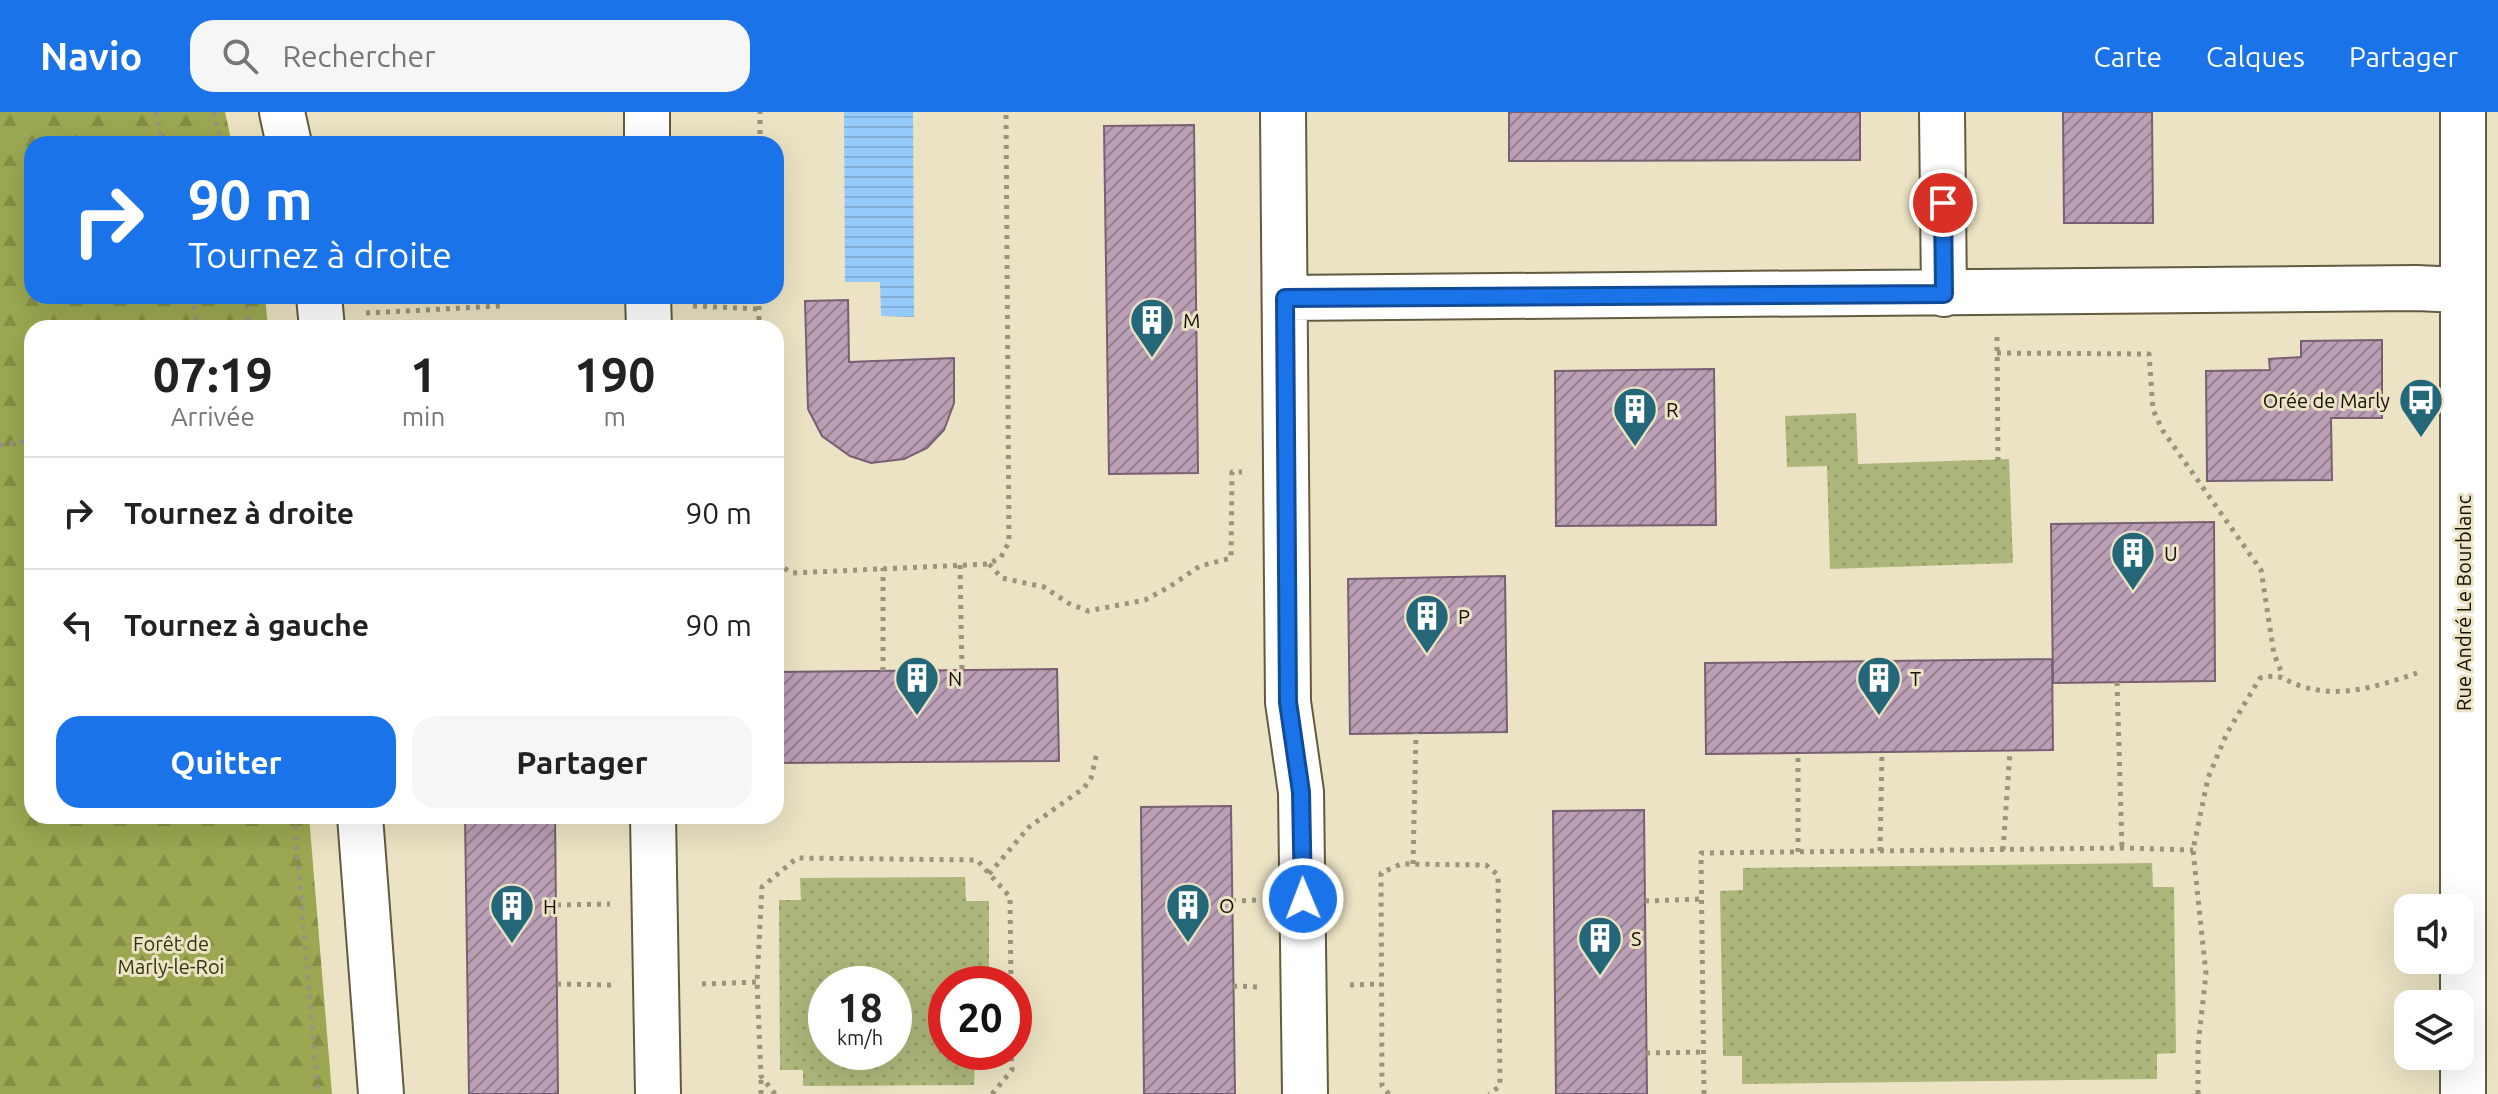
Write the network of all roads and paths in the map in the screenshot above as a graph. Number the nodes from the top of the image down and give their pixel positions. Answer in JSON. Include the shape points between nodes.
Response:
{"nodes":[{"id":1,"x":156,"y":112,"type":"edge"},
{"id":2,"x":214,"y":112,"type":"edge"},
{"id":3,"x":282,"y":112,"type":"edge"},
{"id":4,"x":647,"y":112,"type":"edge"},
{"id":5,"x":760,"y":112,"type":"edge"},
{"id":6,"x":1006,"y":112,"type":"edge"},
{"id":7,"x":1283,"y":112,"type":"edge"},
{"id":8,"x":1942,"y":112,"type":"edge"},
{"id":9,"x":2463,"y":112,"type":"edge"},
{"id":10,"x":161,"y":136,"type":"edge"},
{"id":11,"x":220,"y":136,"type":"edge"},
{"id":12,"x":287,"y":136,"type":"edge"},
{"id":13,"x":647,"y":136,"type":"edge"},
{"id":14,"x":760,"y":136,"type":"edge"},
{"id":15,"x":2461,"y":290,"type":"junction"},
{"id":16,"x":1997,"y":293,"type":"junction"},
{"id":17,"x":1944,"y":294,"type":"junction"},
{"id":18,"x":1285,"y":298,"type":"junction"},
{"id":19,"x":759,"y":304,"type":"edge"},
{"id":20,"x":501,"y":306,"type":"dead end"},
{"id":21,"x":648,"y":309,"type":"edge"},
{"id":22,"x":759,"y":309,"type":"junction"},
{"id":23,"x":320,"y":313,"type":"edge"},
{"id":24,"x":759,"y":320,"type":"edge"},
{"id":25,"x":1997,"y":353,"type":"junction"},
{"id":26,"x":24,"y":441,"type":"edge"},
{"id":27,"x":0,"y":445,"type":"edge"},
{"id":28,"x":1998,"y":460,"type":"dead end"},
{"id":29,"x":1285,"y":470,"type":"junction"},
{"id":30,"x":989,"y":564,"type":"junction"},
{"id":31,"x":960,"y":565,"type":"junction"},
{"id":32,"x":784,"y":568,"type":"edge"},
{"id":33,"x":883,"y":568,"type":"junction"},
{"id":34,"x":2480,"y":569,"type":"edge"},
{"id":35,"x":883,"y":671,"type":"dead end"},
{"id":36,"x":962,"y":671,"type":"dead end"},
{"id":37,"x":2417,"y":673,"type":"dead end"},
{"id":38,"x":2284,"y":677,"type":"junction"},
{"id":39,"x":2117,"y":682,"type":"dead end"},
{"id":40,"x":1416,"y":733,"type":"dead end"},
{"id":41,"x":2481,"y":735,"type":"edge"},
{"id":42,"x":2010,"y":751,"type":"dead end"},
{"id":43,"x":1097,"y":752,"type":"dead end"},
{"id":44,"x":1882,"y":752,"type":"dead end"},
{"id":45,"x":1798,"y":753,"type":"dead end"},
{"id":46,"x":295,"y":824,"type":"edge"},
{"id":47,"x":361,"y":824,"type":"edge"},
{"id":48,"x":653,"y":824,"type":"edge"},
{"id":49,"x":2122,"y":848,"type":"junction"},
{"id":50,"x":2003,"y":850,"type":"junction"},
{"id":51,"x":2193,"y":850,"type":"junction"},
{"id":52,"x":1798,"y":852,"type":"junction"},
{"id":53,"x":1880,"y":852,"type":"junction"},
{"id":54,"x":1413,"y":864,"type":"junction"},
{"id":55,"x":989,"y":874,"type":"junction"},
{"id":56,"x":1702,"y":899,"type":"junction"},
{"id":57,"x":1645,"y":901,"type":"dead end"},
{"id":58,"x":1011,"y":966,"type":"edge"},
{"id":59,"x":757,"y":982,"type":"junction"},
{"id":60,"x":656,"y":986,"type":"junction"},
{"id":61,"x":1704,"y":1052,"type":"junction"},
{"id":62,"x":1646,"y":1053,"type":"dead end"},
{"id":63,"x":1012,"y":1070,"type":"edge"},
{"id":64,"x":761,"y":1076,"type":"junction"},
{"id":65,"x":318,"y":1094,"type":"edge"},
{"id":66,"x":381,"y":1094,"type":"edge"},
{"id":67,"x":658,"y":1094,"type":"edge"},
{"id":68,"x":761,"y":1094,"type":"edge"},
{"id":69,"x":775,"y":1094,"type":"edge"},
{"id":70,"x":992,"y":1094,"type":"edge"},
{"id":71,"x":1305,"y":1094,"type":"edge"},
{"id":72,"x":1389,"y":1094,"type":"edge"},
{"id":73,"x":1489,"y":1094,"type":"edge"},
{"id":74,"x":1704,"y":1094,"type":"edge"},
{"id":75,"x":2198,"y":1094,"type":"edge"},
{"id":76,"x":2463,"y":1094,"type":"edge"}],
"edges":[{"from":1,"to":10,"type":"path"},
{"from":2,"to":11,"type":"path"},
{"from":3,"to":12,"type":"street"},
{"from":4,"to":13,"type":"street"},
{"from":5,"to":14,"type":"path"},
{"from":6,"to":30,"type":"path","via":[[1009,542],[1001,557]]},
{"from":7,"to":18,"type":"street"},
{"from":8,"to":17,"type":"street"},
{"from":9,"to":15,"type":"street","name":"Rue André Le Bourblanc"},
{"from":15,"to":16,"type":"street"},
{"from":15,"to":34,"type":"street","name":"Rue André Le Bourblanc"},
{"from":16,"to":17,"type":"street"},
{"from":16,"to":25,"type":"path"},
{"from":17,"to":18,"type":"street"},
{"from":18,"to":29,"type":"street"},
{"from":19,"to":22,"type":"path"},
{"from":20,"to":23,"type":"path"},
{"from":21,"to":22,"type":"path"},
{"from":22,"to":24,"type":"path"},
{"from":25,"to":28,"type":"path"},
{"from":25,"to":38,"type":"path","via":[[2149,354],[2153,410],[2163,431],[2261,570],[2274,654]]},
{"from":26,"to":27,"type":"path"},
{"from":29,"to":30,"type":"path","via":[[1232,472],[1231,558],[1200,566],[1145,600],[1088,611],[1044,587],[1002,578]]},
{"from":29,"to":71,"type":"street","via":[[1288,702],[1301,792]]},
{"from":30,"to":31,"type":"path"},
{"from":31,"to":33,"type":"path"},
{"from":31,"to":36,"type":"path"},
{"from":32,"to":33,"type":"path","via":[[792,573]]},
{"from":33,"to":35,"type":"path"},
{"from":34,"to":41,"type":"street","name":"Rue André Le Bourblanc"},
{"from":37,"to":38,"type":"path","via":[[2355,691],[2299,686]]},
{"from":38,"to":51,"type":"path","via":[[2260,678],[2227,733],[2208,778]]},
{"from":39,"to":49,"type":"path"},
{"from":40,"to":54,"type":"path"},
{"from":41,"to":76,"type":"street","name":"Rue André Le Bourblanc"},
{"from":42,"to":50,"type":"path"},
{"from":43,"to":55,"type":"path","via":[[1084,788],[1029,827]]},
{"from":44,"to":53,"type":"path"},
{"from":45,"to":52,"type":"path"},
{"from":46,"to":65,"type":"path"},
{"from":47,"to":66,"type":"street"},
{"from":48,"to":60,"type":"street"},
{"from":49,"to":50,"type":"path"},
{"from":49,"to":51,"type":"path"},
{"from":50,"to":53,"type":"path"},
{"from":51,"to":75,"type":"path","via":[[2206,974]]},
{"from":52,"to":53,"type":"path"},
{"from":52,"to":56,"type":"path","via":[[1701,853]]},
{"from":54,"to":72,"type":"path","via":[[1381,873],[1382,1086]]},
{"from":54,"to":73,"type":"path","via":[[1486,865],[1498,875],[1500,1086]]},
{"from":55,"to":58,"type":"path","via":[[1010,897]]},
{"from":55,"to":59,"type":"path","via":[[977,860],[797,858],[762,887]]},
{"from":56,"to":57,"type":"path"},
{"from":56,"to":61,"type":"path"},
{"from":59,"to":60,"type":"path"},
{"from":59,"to":64,"type":"path"},
{"from":60,"to":67,"type":"street"},
{"from":61,"to":62,"type":"path"},
{"from":61,"to":74,"type":"path"},
{"from":63,"to":70,"type":"path"},
{"from":64,"to":68,"type":"path"},
{"from":64,"to":69,"type":"path"}]}
